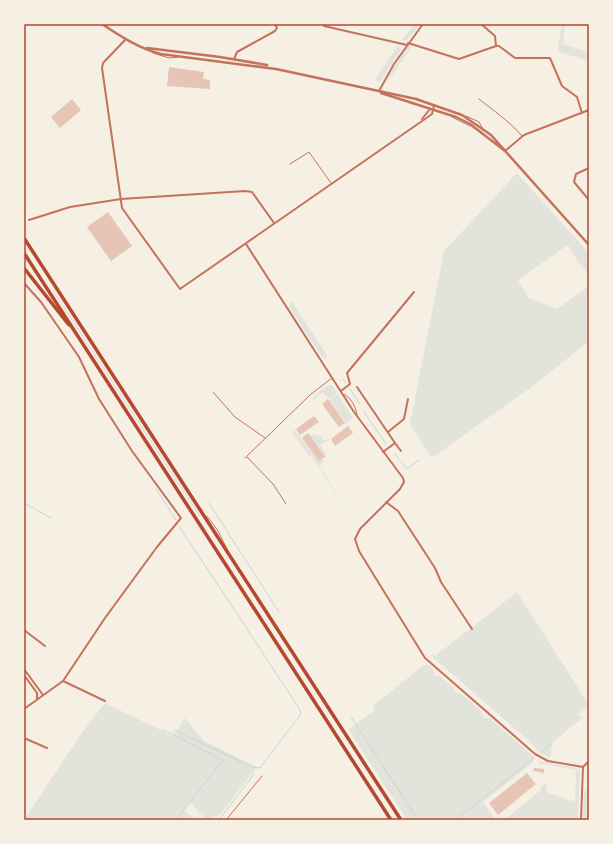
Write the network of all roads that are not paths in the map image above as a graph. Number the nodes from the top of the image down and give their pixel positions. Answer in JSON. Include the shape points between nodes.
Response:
{"nodes":[{"id":1,"x":102,"y":24,"type":"edge"},
{"id":2,"x":275,"y":24,"type":"edge"},
{"id":3,"x":423,"y":24,"type":"edge"},
{"id":4,"x":481,"y":24,"type":"edge"},
{"id":5,"x":324,"y":26,"type":"dead end"},
{"id":6,"x":126,"y":39,"type":"junction"},
{"id":7,"x":408,"y":44,"type":"junction"},
{"id":8,"x":496,"y":46,"type":"junction"},
{"id":9,"x":145,"y":48,"type":"junction"},
{"id":10,"x":234,"y":59,"type":"junction"},
{"id":11,"x":276,"y":69,"type":"junction"},
{"id":12,"x":379,"y":92,"type":"junction"},
{"id":13,"x":479,"y":100,"type":"dead end"},
{"id":14,"x":434,"y":104,"type":"junction"},
{"id":15,"x":432,"y":109,"type":"junction"},
{"id":16,"x":589,"y":110,"type":"edge"},
{"id":17,"x":582,"y":113,"type":"junction"},
{"id":18,"x":522,"y":136,"type":"junction"},
{"id":19,"x":505,"y":151,"type":"junction"},
{"id":20,"x":290,"y":164,"type":"dead end"},
{"id":21,"x":589,"y":168,"type":"edge"},
{"id":22,"x":331,"y":184,"type":"junction"},
{"id":23,"x":121,"y":199,"type":"junction"},
{"id":24,"x":589,"y":200,"type":"edge"},
{"id":25,"x":29,"y":220,"type":"dead end"},
{"id":26,"x":274,"y":223,"type":"junction"},
{"id":27,"x":24,"y":238,"type":"edge"},
{"id":28,"x":246,"y":244,"type":"junction"},
{"id":29,"x":589,"y":245,"type":"edge"},
{"id":30,"x":24,"y":253,"type":"edge"},
{"id":31,"x":24,"y":268,"type":"edge"},
{"id":32,"x":24,"y":283,"type":"edge"},
{"id":33,"x":414,"y":292,"type":"dead end"},
{"id":34,"x":73,"y":328,"type":"junction"},
{"id":35,"x":332,"y":378,"type":"junction"},
{"id":36,"x":357,"y":387,"type":"dead end"},
{"id":37,"x":213,"y":392,"type":"dead end"},
{"id":38,"x":342,"y":393,"type":"junction"},
{"id":39,"x":408,"y":399,"type":"dead end"},
{"id":40,"x":388,"y":432,"type":"junction"},
{"id":41,"x":265,"y":438,"type":"junction"},
{"id":42,"x":395,"y":443,"type":"junction"},
{"id":43,"x":401,"y":450,"type":"dead end"},
{"id":44,"x":383,"y":452,"type":"junction"},
{"id":45,"x":386,"y":502,"type":"junction"},
{"id":46,"x":286,"y":504,"type":"dead end"},
{"id":47,"x":24,"y":630,"type":"edge"},
{"id":48,"x":472,"y":630,"type":"dead end"},
{"id":49,"x":45,"y":646,"type":"dead end"},
{"id":50,"x":24,"y":669,"type":"edge"},
{"id":51,"x":24,"y":675,"type":"edge"},
{"id":52,"x":63,"y":681,"type":"junction"},
{"id":53,"x":43,"y":695,"type":"junction"},
{"id":54,"x":38,"y":699,"type":"junction"},
{"id":55,"x":104,"y":701,"type":"dead end"},
{"id":56,"x":24,"y":708,"type":"edge"},
{"id":57,"x":24,"y":738,"type":"edge"},
{"id":58,"x":47,"y":748,"type":"dead end"},
{"id":59,"x":589,"y":761,"type":"edge"},
{"id":60,"x":583,"y":767,"type":"junction"},
{"id":61,"x":262,"y":776,"type":"dead end"},
{"id":62,"x":226,"y":820,"type":"edge"},
{"id":63,"x":391,"y":820,"type":"edge"},
{"id":64,"x":401,"y":820,"type":"edge"},
{"id":65,"x":581,"y":820,"type":"edge"}],
"edges":[{"from":1,"to":6,"type":"street"},
{"from":2,"to":10,"type":"street","via":[[275,31],[237,52]]},
{"from":3,"to":7,"type":"street"},
{"from":4,"to":8,"type":"street","via":[[495,36]]},
{"from":5,"to":7,"type":"street"},
{"from":6,"to":9,"type":"street"},
{"from":6,"to":23,"type":"street","via":[[102,63]]},
{"from":7,"to":8,"type":"street","via":[[459,59]]},
{"from":7,"to":12,"type":"street"},
{"from":8,"to":17,"type":"street","via":[[514,58],[552,59],[562,86],[577,97]]},
{"from":9,"to":10,"type":"street"},
{"from":9,"to":11,"type":"street","via":[[150,52],[179,57]]},
{"from":10,"to":11,"type":"street"},
{"from":11,"to":12,"type":"street"},
{"from":12,"to":14,"type":"street"},
{"from":12,"to":15,"type":"street"},
{"from":13,"to":18,"type":"lane","via":[[504,118]]},
{"from":14,"to":15,"type":"street"},
{"from":14,"to":19,"type":"street","via":[[462,115],[484,129]]},
{"from":15,"to":19,"type":"street","via":[[473,126]]},
{"from":15,"to":22,"type":"street","via":[[432,114]]},
{"from":16,"to":17,"type":"street"},
{"from":17,"to":18,"type":"street"},
{"from":18,"to":19,"type":"street"},
{"from":19,"to":29,"type":"street"},
{"from":20,"to":22,"type":"lane","via":[[309,152]]},
{"from":21,"to":24,"type":"street","via":[[576,174],[574,182]]},
{"from":22,"to":26,"type":"street"},
{"from":23,"to":25,"type":"street","via":[[70,207]]},
{"from":23,"to":26,"type":"street","via":[[252,192]]},
{"from":23,"to":28,"type":"street","via":[[122,208],[180,289]]},
{"from":26,"to":28,"type":"street"},
{"from":27,"to":64,"type":"highway"},
{"from":28,"to":35,"type":"street"},
{"from":30,"to":34,"type":"highway"},
{"from":31,"to":34,"type":"highway","via":[[64,321]]},
{"from":32,"to":52,"type":"street","via":[[41,302],[79,357],[99,399],[132,451],[181,518],[105,618]]},
{"from":33,"to":38,"type":"street","via":[[347,373],[350,384]]},
{"from":34,"to":63,"type":"highway"},
{"from":35,"to":38,"type":"street"},
{"from":35,"to":41,"type":"lane","via":[[310,395]]},
{"from":36,"to":40,"type":"street"},
{"from":37,"to":41,"type":"lane","via":[[235,417]]},
{"from":38,"to":44,"type":"street"},
{"from":39,"to":40,"type":"street","via":[[404,419]]},
{"from":40,"to":42,"type":"street"},
{"from":41,"to":46,"type":"lane","via":[[246,457],[273,484]]},
{"from":42,"to":43,"type":"street"},
{"from":42,"to":44,"type":"street"},
{"from":44,"to":45,"type":"street","via":[[404,482]]},
{"from":45,"to":48,"type":"street","via":[[398,510]]},
{"from":45,"to":60,"type":"street","via":[[360,529],[356,543],[425,658],[535,754],[548,761]]},
{"from":47,"to":49,"type":"street"},
{"from":50,"to":53,"type":"street"},
{"from":51,"to":54,"type":"street","via":[[37,693]]},
{"from":52,"to":53,"type":"street"},
{"from":52,"to":55,"type":"street"},
{"from":53,"to":54,"type":"street"},
{"from":54,"to":56,"type":"street"},
{"from":57,"to":58,"type":"street"},
{"from":59,"to":60,"type":"street"},
{"from":60,"to":65,"type":"street"},
{"from":61,"to":62,"type":"lane"}]}
